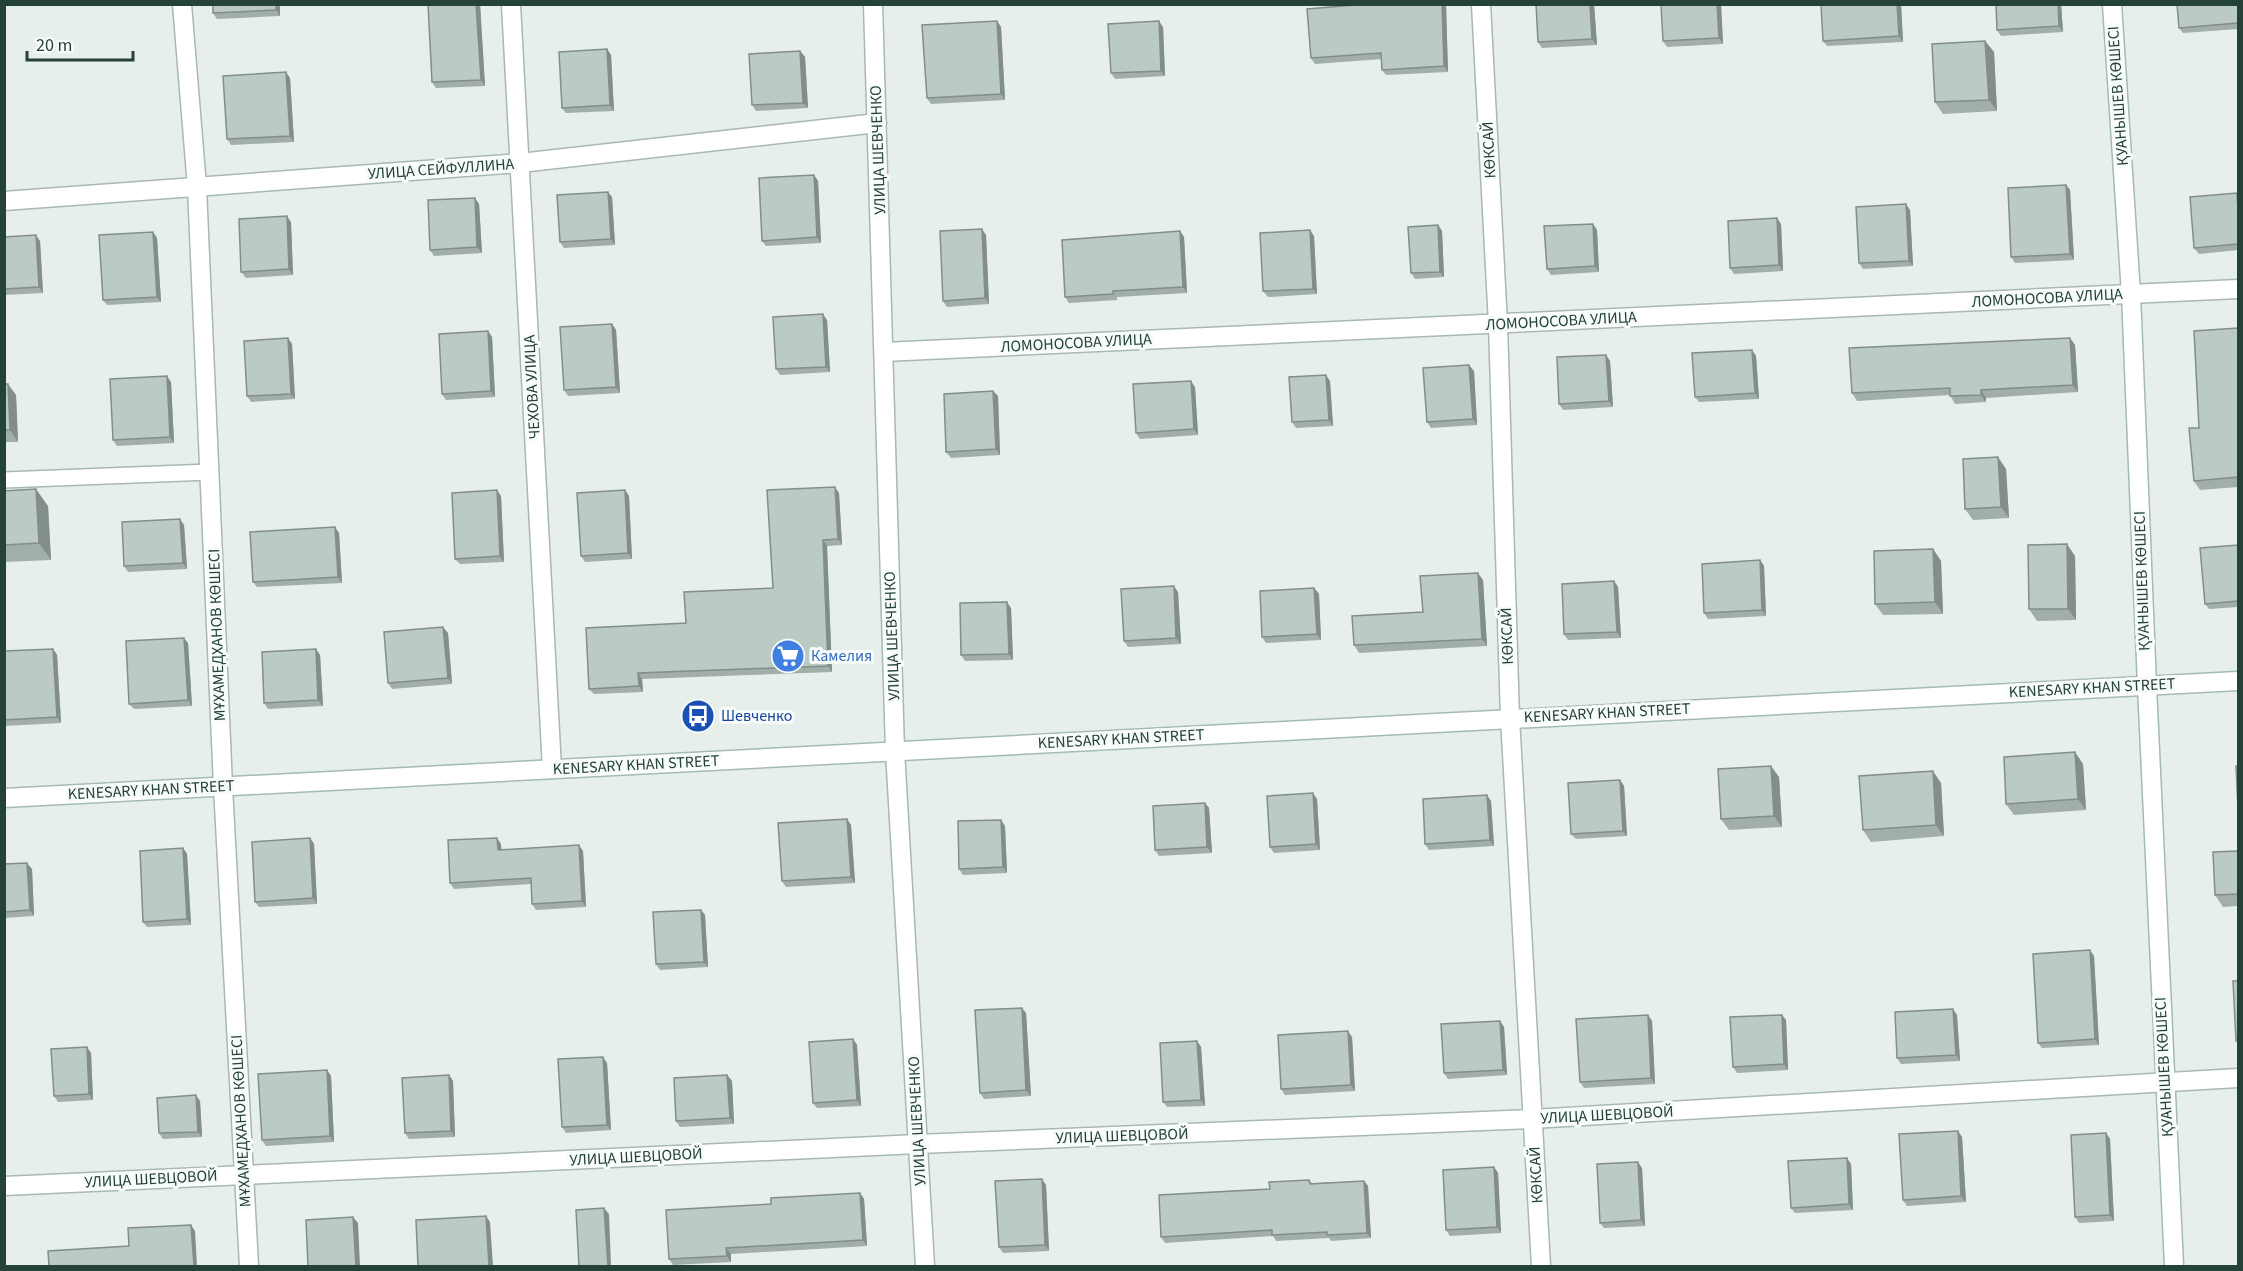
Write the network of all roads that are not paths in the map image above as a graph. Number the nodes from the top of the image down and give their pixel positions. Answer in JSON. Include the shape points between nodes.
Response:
{"nodes":[{"id":1,"x":182,"y":4,"type":"edge"},
{"id":2,"x":511,"y":4,"type":"edge"},
{"id":3,"x":873,"y":4,"type":"edge"},
{"id":4,"x":1481,"y":4,"type":"edge"},
{"id":5,"x":2112,"y":4,"type":"edge"},
{"id":6,"x":877,"y":123,"type":"junction"},
{"id":7,"x":520,"y":164,"type":"junction"},
{"id":8,"x":197,"y":187,"type":"junction"},
{"id":9,"x":4,"y":201,"type":"edge"},
{"id":10,"x":2238,"y":289,"type":"edge"},
{"id":11,"x":2131,"y":294,"type":"junction"},
{"id":12,"x":1498,"y":324,"type":"junction"},
{"id":13,"x":884,"y":352,"type":"junction"},
{"id":14,"x":210,"y":472,"type":"junction"},
{"id":15,"x":4,"y":480,"type":"edge"},
{"id":16,"x":2238,"y":681,"type":"edge"},
{"id":17,"x":2147,"y":686,"type":"junction"},
{"id":18,"x":1510,"y":718,"type":"junction"},
{"id":19,"x":895,"y":751,"type":"junction"},
{"id":20,"x":552,"y":769,"type":"junction"},
{"id":21,"x":223,"y":787,"type":"junction"},
{"id":22,"x":4,"y":798,"type":"edge"},
{"id":23,"x":2238,"y":1078,"type":"edge"},
{"id":24,"x":2164,"y":1081,"type":"junction"},
{"id":25,"x":1532,"y":1119,"type":"junction"},
{"id":26,"x":918,"y":1144,"type":"junction"},
{"id":27,"x":244,"y":1174,"type":"junction"},
{"id":28,"x":4,"y":1186,"type":"edge"},
{"id":29,"x":249,"y":1266,"type":"edge"},
{"id":30,"x":925,"y":1266,"type":"edge"},
{"id":31,"x":1541,"y":1266,"type":"edge"},
{"id":32,"x":2174,"y":1266,"type":"edge"}],
"edges":[{"from":1,"to":8,"type":"street","name":"МҰХАМЕДХАНОВ КӨШЕСІ"},
{"from":2,"to":7,"type":"street","name":"ЧЕХОВА УЛИЦА"},
{"from":3,"to":6,"type":"street","name":"УЛИЦА ШЕВЧЕНКО"},
{"from":4,"to":12,"type":"street","name":"КӨКСАЙ"},
{"from":5,"to":11,"type":"street","name":"ҚУАНЫШЕВ КӨШЕСІ"},
{"from":6,"to":7,"type":"street","name":"УЛИЦА СЕЙФУЛЛИНА"},
{"from":6,"to":13,"type":"street","name":"УЛИЦА ШЕВЧЕНКО"},
{"from":7,"to":8,"type":"street","name":"УЛИЦА СЕЙФУЛЛИНА"},
{"from":7,"to":20,"type":"street","name":"ЧЕХОВА УЛИЦА"},
{"from":8,"to":9,"type":"street","name":"УЛИЦА СЕЙФУЛЛИНА"},
{"from":8,"to":14,"type":"street","name":"МҰХАМЕДХАНОВ КӨШЕСІ"},
{"from":10,"to":11,"type":"street","name":"ЛОМОНОСОВА УЛИЦА"},
{"from":11,"to":12,"type":"street","name":"ЛОМОНОСОВА УЛИЦА"},
{"from":11,"to":17,"type":"street","name":"ҚУАНЫШЕВ КӨШЕСІ"},
{"from":12,"to":13,"type":"street","name":"ЛОМОНОСОВА УЛИЦА"},
{"from":12,"to":18,"type":"street","name":"КӨКСАЙ"},
{"from":13,"to":19,"type":"street","name":"УЛИЦА ШЕВЧЕНКО"},
{"from":14,"to":15,"type":"lane"},
{"from":14,"to":21,"type":"street","name":"МҰХАМЕДХАНОВ КӨШЕСІ"},
{"from":16,"to":17,"type":"street","name":"KENESARY KHAN STREET"},
{"from":17,"to":18,"type":"street","name":"KENESARY KHAN STREET"},
{"from":17,"to":24,"type":"street","name":"ҚУАНЫШЕВ КӨШЕСІ"},
{"from":18,"to":19,"type":"street","name":"KENESARY KHAN STREET"},
{"from":18,"to":25,"type":"street","name":"КӨКСАЙ"},
{"from":19,"to":20,"type":"street","name":"KENESARY KHAN STREET"},
{"from":19,"to":26,"type":"street","name":"УЛИЦА ШЕВЧЕНКО"},
{"from":20,"to":21,"type":"street","name":"KENESARY KHAN STREET"},
{"from":21,"to":22,"type":"street","name":"KENESARY KHAN STREET"},
{"from":21,"to":27,"type":"street","name":"МҰХАМЕДХАНОВ КӨШЕСІ"},
{"from":23,"to":24,"type":"street","name":"УЛИЦА ШЕВЦОВОЙ"},
{"from":24,"to":25,"type":"street","name":"УЛИЦА ШЕВЦОВОЙ"},
{"from":24,"to":32,"type":"street","name":"ҚУАНЫШЕВ КӨШЕСІ"},
{"from":25,"to":26,"type":"street","name":"УЛИЦА ШЕВЦОВОЙ"},
{"from":25,"to":31,"type":"street","name":"КӨКСАЙ"},
{"from":26,"to":27,"type":"street","name":"УЛИЦА ШЕВЦОВОЙ"},
{"from":26,"to":30,"type":"street","name":"УЛИЦА ШЕВЧЕНКО"},
{"from":27,"to":28,"type":"street","name":"УЛИЦА ШЕВЦОВОЙ"},
{"from":27,"to":29,"type":"street","name":"МҰХАМЕДХАНОВ КӨШЕСІ"}]}
